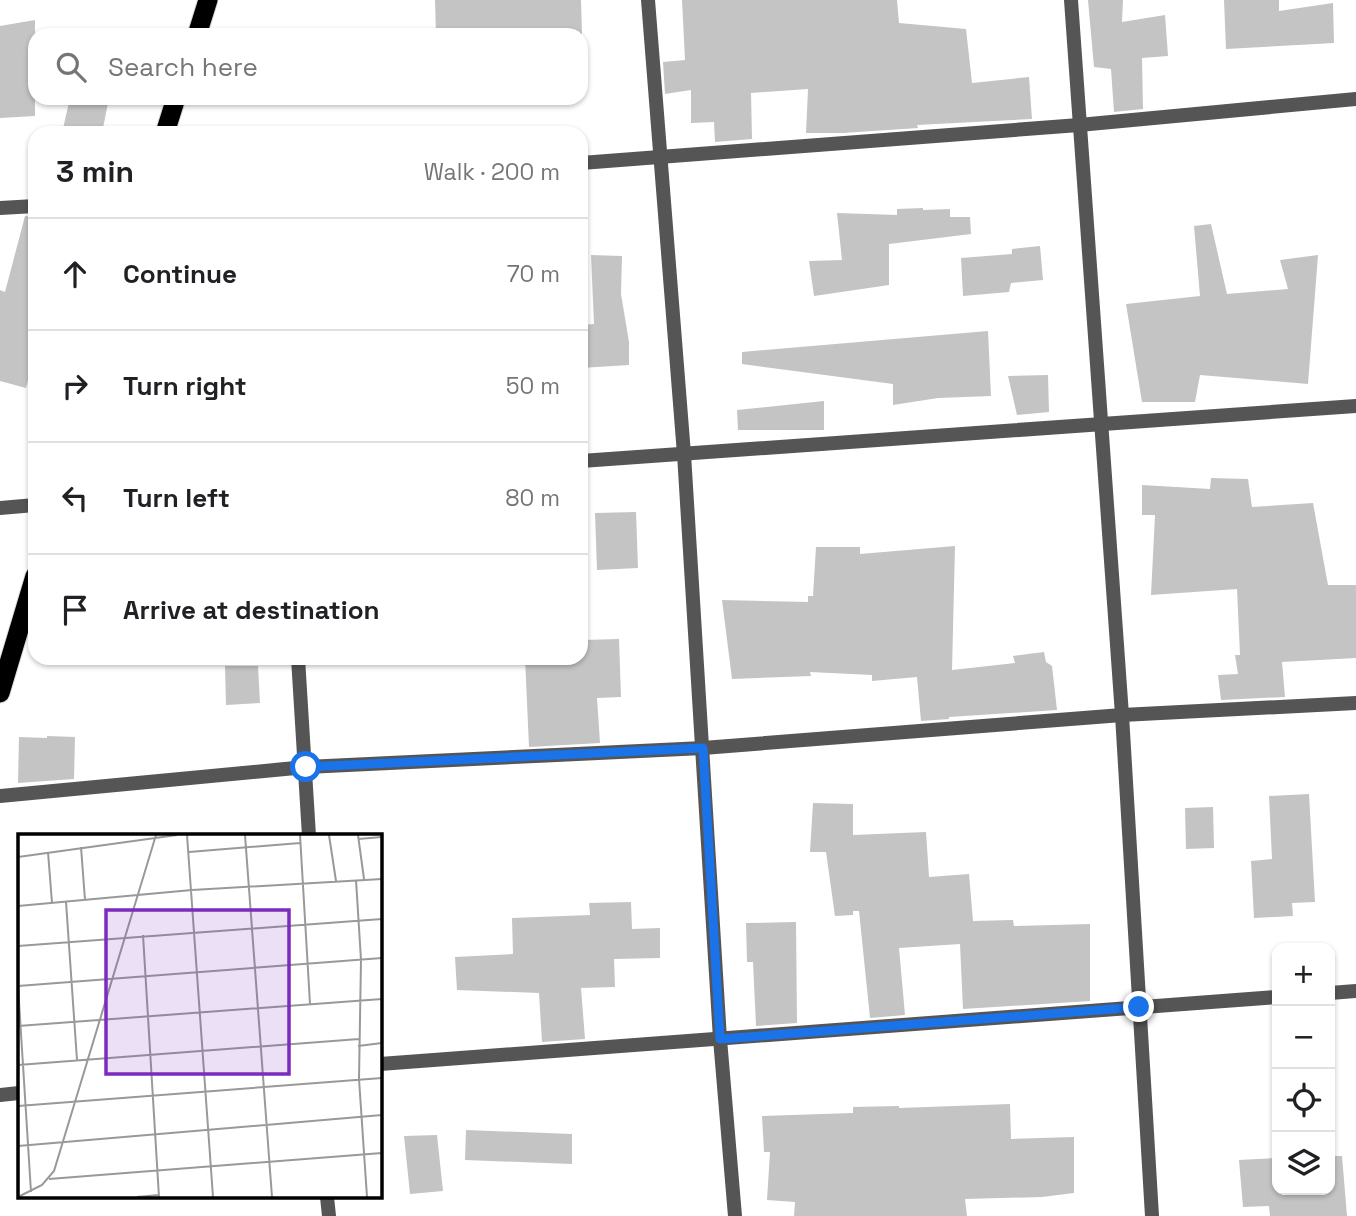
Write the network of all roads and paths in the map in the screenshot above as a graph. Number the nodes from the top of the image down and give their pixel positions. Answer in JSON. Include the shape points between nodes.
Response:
{"nodes":[{"id":1,"x":208,"y":0,"type":"edge"},
{"id":2,"x":648,"y":0,"type":"edge"},
{"id":3,"x":1070,"y":0,"type":"edge"},
{"id":4,"x":199,"y":28,"type":"edge"},
{"id":5,"x":1356,"y":99,"type":"edge"},
{"id":6,"x":174,"y":105,"type":"edge"},
{"id":7,"x":1079,"y":125,"type":"junction"},
{"id":8,"x":167,"y":126,"type":"edge"},
{"id":9,"x":660,"y":157,"type":"junction"},
{"id":10,"x":588,"y":162,"type":"edge"},
{"id":11,"x":28,"y":206,"type":"edge"},
{"id":12,"x":0,"y":208,"type":"edge"},
{"id":13,"x":1356,"y":406,"type":"edge"},
{"id":14,"x":1100,"y":424,"type":"junction"},
{"id":15,"x":684,"y":454,"type":"junction"},
{"id":16,"x":588,"y":461,"type":"edge"},
{"id":17,"x":28,"y":506,"type":"edge"},
{"id":18,"x":0,"y":508,"type":"edge"},
{"id":19,"x":28,"y":599,"type":"edge"},
{"id":20,"x":299,"y":665,"type":"edge"},
{"id":21,"x":0,"y":693,"type":"edge"},
{"id":22,"x":1356,"y":703,"type":"edge"},
{"id":23,"x":1122,"y":715,"type":"junction"},
{"id":24,"x":703,"y":748,"type":"junction"},
{"id":25,"x":306,"y":767,"type":"junction"},
{"id":26,"x":0,"y":796,"type":"edge"},
{"id":27,"x":309,"y":834,"type":"edge"},
{"id":28,"x":1356,"y":991,"type":"edge"},
{"id":29,"x":1335,"y":993,"type":"edge"},
{"id":30,"x":1272,"y":997,"type":"edge"},
{"id":31,"x":1139,"y":1007,"type":"junction"},
{"id":32,"x":720,"y":1039,"type":"junction"},
{"id":33,"x":382,"y":1064,"type":"edge"},
{"id":34,"x":18,"y":1093,"type":"edge"},
{"id":35,"x":0,"y":1095,"type":"edge"},
{"id":36,"x":327,"y":1198,"type":"edge"},
{"id":37,"x":329,"y":1216,"type":"edge"},
{"id":38,"x":735,"y":1216,"type":"edge"},
{"id":39,"x":1152,"y":1216,"type":"edge"}],
"edges":[{"from":1,"to":4,"type":"highway"},
{"from":2,"to":9,"type":"street"},
{"from":3,"to":7,"type":"street"},
{"from":5,"to":7,"type":"street"},
{"from":6,"to":8,"type":"highway"},
{"from":7,"to":9,"type":"street"},
{"from":7,"to":14,"type":"street"},
{"from":9,"to":10,"type":"street"},
{"from":9,"to":15,"type":"street"},
{"from":11,"to":12,"type":"street"},
{"from":13,"to":14,"type":"street"},
{"from":14,"to":15,"type":"street"},
{"from":14,"to":23,"type":"street"},
{"from":15,"to":16,"type":"street"},
{"from":15,"to":24,"type":"street"},
{"from":17,"to":18,"type":"street"},
{"from":19,"to":21,"type":"highway"},
{"from":20,"to":25,"type":"street"},
{"from":22,"to":23,"type":"street"},
{"from":23,"to":24,"type":"street"},
{"from":23,"to":31,"type":"street"},
{"from":24,"to":25,"type":"street"},
{"from":24,"to":32,"type":"street"},
{"from":25,"to":26,"type":"street"},
{"from":25,"to":27,"type":"street"},
{"from":28,"to":29,"type":"street"},
{"from":30,"to":31,"type":"street"},
{"from":31,"to":32,"type":"street"},
{"from":31,"to":39,"type":"street"},
{"from":32,"to":33,"type":"street"},
{"from":32,"to":38,"type":"street"},
{"from":34,"to":35,"type":"street"},
{"from":36,"to":37,"type":"street"}]}
